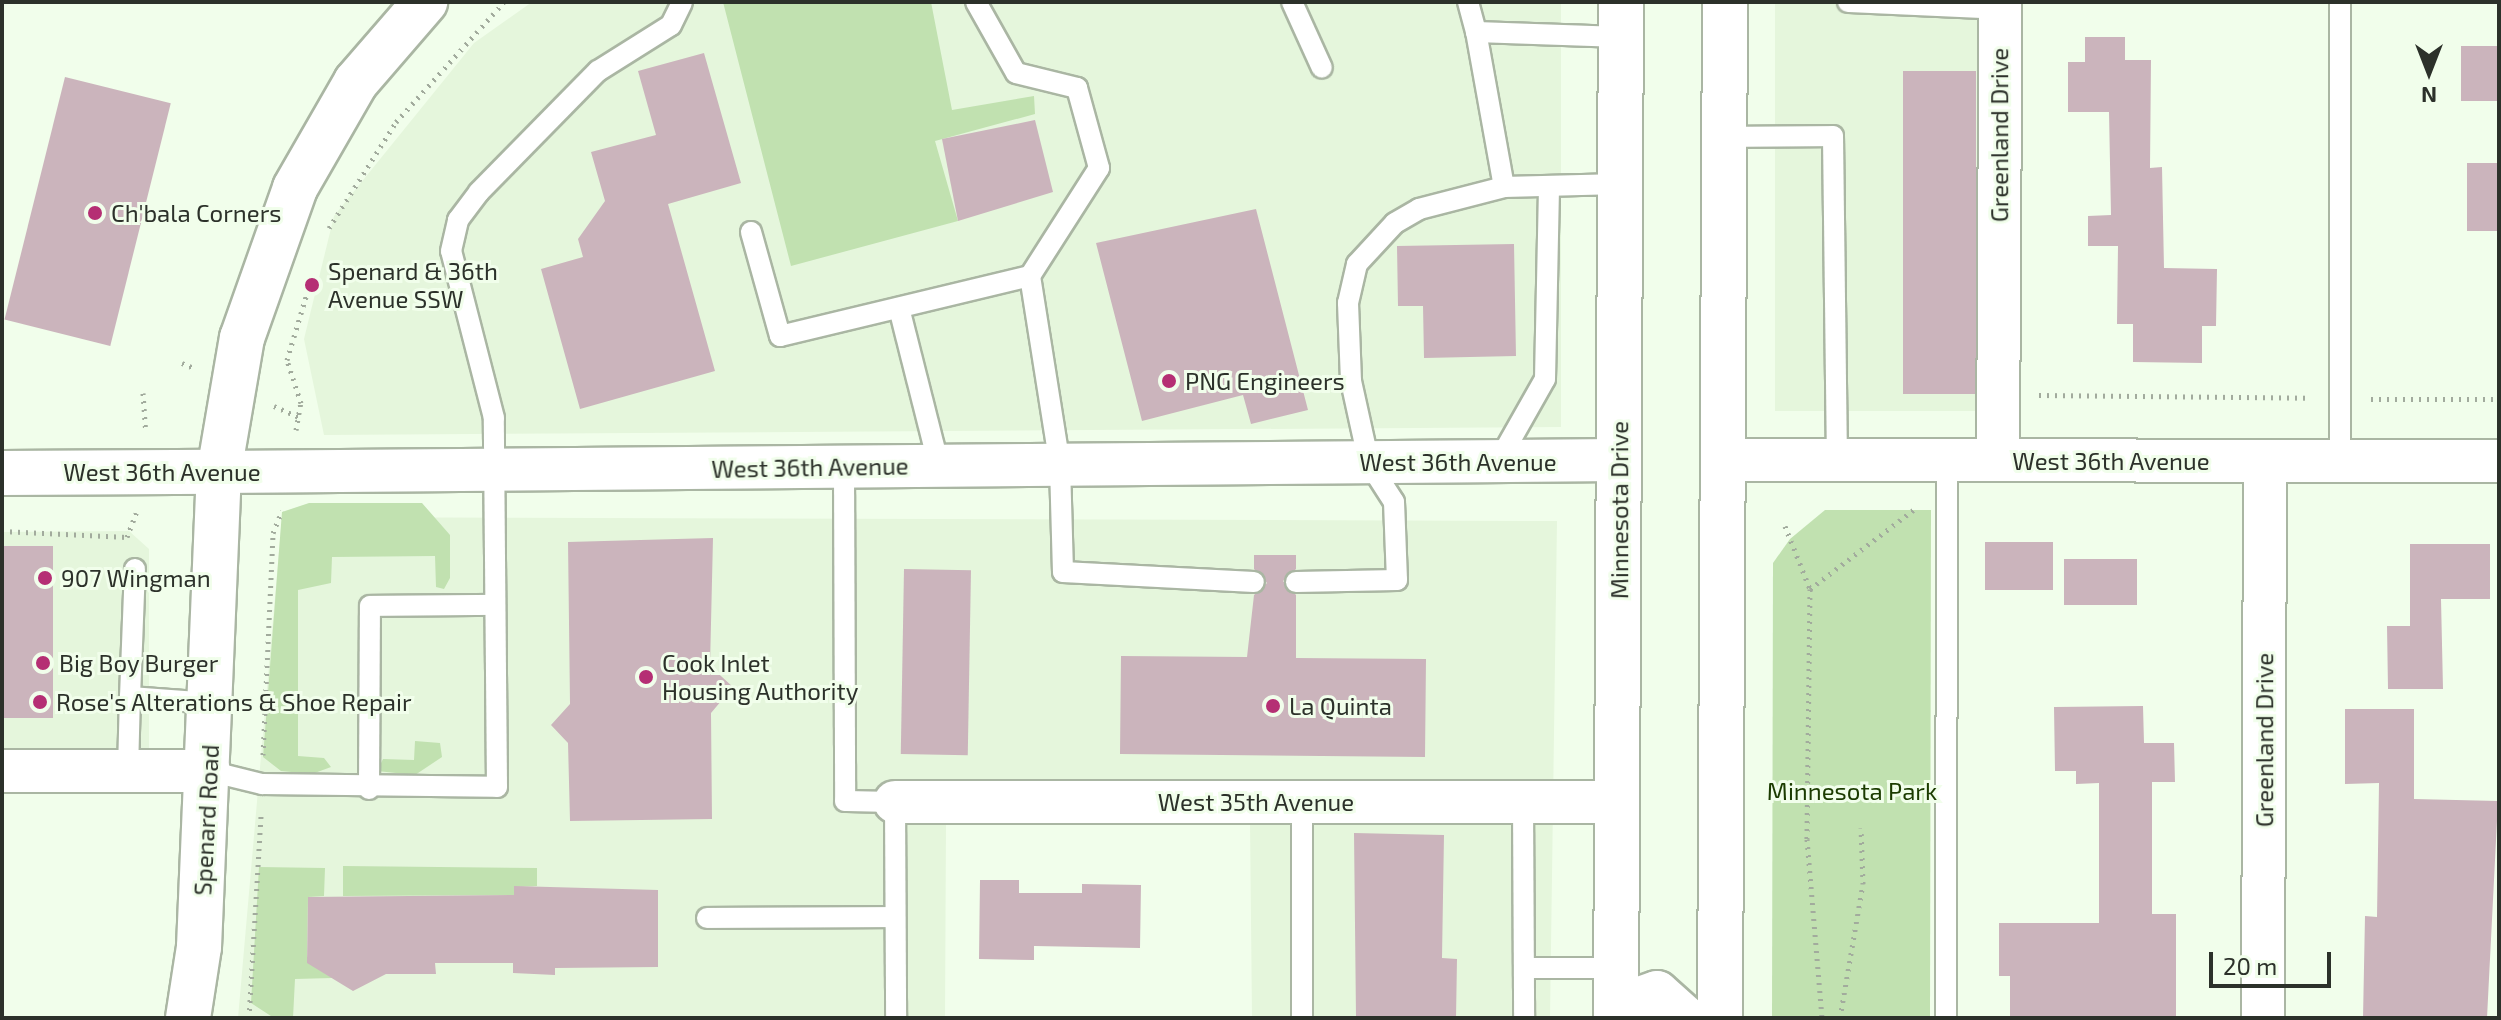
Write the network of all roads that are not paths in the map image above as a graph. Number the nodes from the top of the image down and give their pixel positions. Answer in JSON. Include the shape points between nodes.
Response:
{"nodes":[{"id":1,"x":682,"y":2,"type":"edge"},
{"id":2,"x":976,"y":2,"type":"edge"},
{"id":3,"x":1292,"y":2,"type":"edge"},
{"id":4,"x":1468,"y":2,"type":"edge"},
{"id":5,"x":1725,"y":2,"type":"edge"},
{"id":6,"x":1848,"y":2,"type":"edge"},
{"id":7,"x":2340,"y":2,"type":"edge"},
{"id":8,"x":417,"y":4,"type":"edge"},
{"id":9,"x":2000,"y":5,"type":"edge"},
{"id":10,"x":1621,"y":20,"type":"edge"},
{"id":11,"x":1476,"y":32,"type":"junction"},
{"id":12,"x":1322,"y":68,"type":"dead end"},
{"id":13,"x":1724,"y":137,"type":"junction"},
{"id":14,"x":1620,"y":184,"type":"junction"},
{"id":15,"x":1549,"y":186,"type":"junction"},
{"id":16,"x":1504,"y":187,"type":"junction"},
{"id":17,"x":751,"y":232,"type":"dead end"},
{"id":18,"x":1030,"y":276,"type":"junction"},
{"id":19,"x":899,"y":308,"type":"junction"},
{"id":20,"x":1619,"y":460,"type":"junction"},
{"id":21,"x":1723,"y":460,"type":"junction"},
{"id":22,"x":1837,"y":460,"type":"junction"},
{"id":23,"x":1998,"y":460,"type":"junction"},
{"id":24,"x":2265,"y":461,"type":"junction"},
{"id":25,"x":2340,"y":461,"type":"junction"},
{"id":26,"x":2499,"y":461,"type":"edge"},
{"id":27,"x":1498,"y":462,"type":"junction"},
{"id":28,"x":1369,"y":463,"type":"junction"},
{"id":29,"x":1060,"y":465,"type":"junction"},
{"id":30,"x":939,"y":466,"type":"junction"},
{"id":31,"x":844,"y":467,"type":"junction"},
{"id":32,"x":496,"y":470,"type":"junction"},
{"id":33,"x":219,"y":472,"type":"junction"},
{"id":34,"x":2,"y":473,"type":"edge"},
{"id":35,"x":1946,"y":473,"type":"junction"},
{"id":36,"x":135,"y":569,"type":"dead end"},
{"id":37,"x":1254,"y":582,"type":"dead end"},
{"id":38,"x":1296,"y":582,"type":"dead end"},
{"id":39,"x":495,"y":605,"type":"junction"},
{"id":40,"x":130,"y":697,"type":"junction"},
{"id":41,"x":211,"y":703,"type":"junction"},
{"id":42,"x":2,"y":771,"type":"edge"},
{"id":43,"x":128,"y":771,"type":"junction"},
{"id":44,"x":209,"y":771,"type":"junction"},
{"id":45,"x":369,"y":789,"type":"junction"},
{"id":46,"x":895,"y":802,"type":"junction"},
{"id":47,"x":1302,"y":802,"type":"junction"},
{"id":48,"x":1523,"y":802,"type":"junction"},
{"id":49,"x":1618,"y":802,"type":"junction"},
{"id":50,"x":895,"y":917,"type":"junction"},
{"id":51,"x":707,"y":918,"type":"dead end"},
{"id":52,"x":1524,"y":968,"type":"junction"},
{"id":53,"x":1616,"y":968,"type":"junction"},
{"id":54,"x":188,"y":1018,"type":"edge"},
{"id":55,"x":896,"y":1018,"type":"edge"},
{"id":56,"x":1302,"y":1018,"type":"edge"},
{"id":57,"x":1524,"y":1018,"type":"edge"},
{"id":58,"x":1616,"y":1018,"type":"edge"},
{"id":59,"x":1626,"y":1018,"type":"edge"},
{"id":60,"x":1685,"y":1018,"type":"edge"},
{"id":61,"x":1720,"y":1018,"type":"edge"},
{"id":62,"x":1946,"y":1018,"type":"edge"},
{"id":63,"x":2263,"y":1018,"type":"edge"}],
"edges":[{"from":1,"to":32,"type":"lane","via":[[671,25],[598,71],[458,220],[451,251],[494,418]]},
{"from":2,"to":18,"type":"lane","via":[[1016,73],[1077,88],[1099,168]]},
{"from":3,"to":12,"type":"lane"},
{"from":4,"to":11,"type":"lane"},
{"from":5,"to":13,"type":"main road"},
{"from":6,"to":9,"type":"lane"},
{"from":7,"to":25,"type":"lane"},
{"from":8,"to":33,"type":"main road","name":"Spenard Road","via":[[356,82],[295,188],[242,338]]},
{"from":9,"to":23,"type":"street","name":"Greenland Drive"},
{"from":10,"to":11,"type":"lane"},
{"from":10,"to":14,"type":"main road","name":"Minnesota Drive"},
{"from":11,"to":16,"type":"lane"},
{"from":13,"to":21,"type":"main road"},
{"from":13,"to":22,"type":"lane","via":[[1833,136]]},
{"from":14,"to":15,"type":"lane"},
{"from":14,"to":20,"type":"main road","name":"Minnesota Drive"},
{"from":15,"to":16,"type":"lane"},
{"from":15,"to":27,"type":"lane","via":[[1545,379]]},
{"from":16,"to":28,"type":"lane","via":[[1419,209],[1395,223],[1357,264],[1348,303],[1351,381]]},
{"from":17,"to":19,"type":"lane","via":[[780,336]]},
{"from":18,"to":19,"type":"lane"},
{"from":18,"to":29,"type":"lane"},
{"from":19,"to":30,"type":"lane"},
{"from":20,"to":27,"type":"street","name":"West 36th Avenue"},
{"from":20,"to":49,"type":"main road","name":"Minnesota Drive"},
{"from":21,"to":22,"type":"street","name":"West 36th Avenue"},
{"from":21,"to":61,"type":"main road"},
{"from":22,"to":35,"type":"street","name":"West 36th Avenue"},
{"from":23,"to":24,"type":"street","name":"West 36th Avenue"},
{"from":23,"to":35,"type":"street","name":"West 36th Avenue"},
{"from":24,"to":25,"type":"street","name":"West 36th Avenue"},
{"from":24,"to":63,"type":"street","name":"Greenland Drive"},
{"from":25,"to":26,"type":"street","name":"West 36th Avenue"},
{"from":27,"to":28,"type":"street","name":"West 36th Avenue"},
{"from":28,"to":29,"type":"street","name":"West 36th Avenue"},
{"from":28,"to":38,"type":"lane","via":[[1394,502],[1397,580]]},
{"from":29,"to":30,"type":"street","name":"West 36th Avenue"},
{"from":29,"to":37,"type":"lane","via":[[1063,572]]},
{"from":30,"to":31,"type":"street","name":"West 36th Avenue"},
{"from":31,"to":32,"type":"street","name":"West 36th Avenue"},
{"from":31,"to":46,"type":"lane","via":[[845,801]]},
{"from":32,"to":33,"type":"street","name":"West 36th Avenue"},
{"from":32,"to":39,"type":"lane"},
{"from":33,"to":34,"type":"main road","name":"West 36th Avenue"},
{"from":33,"to":41,"type":"main road","name":"Spenard Road"},
{"from":35,"to":62,"type":"lane"},
{"from":36,"to":40,"type":"lane"},
{"from":39,"to":45,"type":"lane","via":[[370,606]]},
{"from":39,"to":45,"type":"lane","via":[[497,787]]},
{"from":40,"to":41,"type":"lane"},
{"from":40,"to":43,"type":"lane"},
{"from":41,"to":44,"type":"main road","name":"Spenard Road"},
{"from":42,"to":43,"type":"street"},
{"from":43,"to":44,"type":"street"},
{"from":44,"to":45,"type":"lane","via":[[262,784]]},
{"from":44,"to":54,"type":"main road","name":"Spenard Road","via":[[199,947]]},
{"from":46,"to":47,"type":"street","name":"West 35th Avenue"},
{"from":46,"to":50,"type":"lane"},
{"from":47,"to":48,"type":"street","name":"West 35th Avenue"},
{"from":47,"to":56,"type":"lane"},
{"from":48,"to":49,"type":"street","name":"West 35th Avenue"},
{"from":48,"to":52,"type":"lane"},
{"from":49,"to":53,"type":"main road","name":"Minnesota Drive"},
{"from":50,"to":51,"type":"lane"},
{"from":50,"to":55,"type":"lane"},
{"from":52,"to":53,"type":"lane"},
{"from":52,"to":57,"type":"lane"},
{"from":53,"to":58,"type":"main road","name":"Minnesota Drive"},
{"from":59,"to":60,"type":"main road","via":[[1637,1000],[1657,993]]}]}
